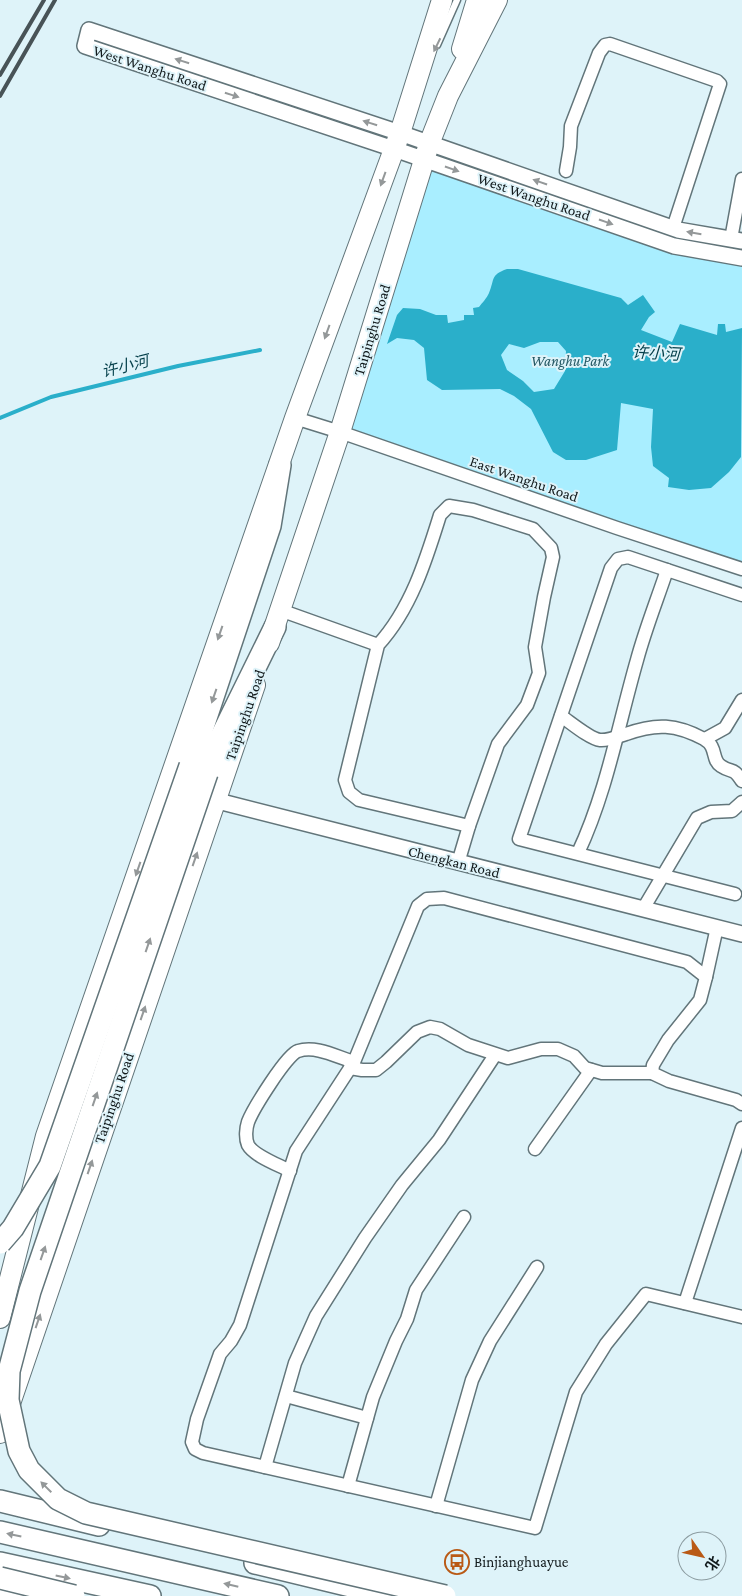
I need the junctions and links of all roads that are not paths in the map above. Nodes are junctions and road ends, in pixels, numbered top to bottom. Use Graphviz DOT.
graph roads {
  1 [pos="442,0"];
  2 [pos="457,0"];
  3 [pos="477,0"];
  4 [pos="497,0"];
  5 [pos="435,49"];
  6 [pos="431,58"];
  7 [pos="413,94"];
  8 [pos="448,96"];
  9 [pos="397,141"];
  10 [pos="427,152"];
  11 [pos="566,170"];
  12 [pos="742,179"];
  13 [pos="673,228"];
  14 [pos="736,240"];
  15 [pos="742,258"];
  16 [pos="295,418"];
  17 [pos="340,432"];
  18 [pos="280,465"];
  19 [pos="742,569"];
  20 [pos="667,570"];
  21 [pos="742,595"];
  22 [pos="278,619"];
  23 [pos="378,645"];
  24 [pos="742,700"];
  25 [pos="561,716"];
  26 [pos="616,738"];
  27 [pos="705,739"];
  28 [pos="198,769"];
  29 [pos="742,781"];
  30 [pos="167,785"];
  31 [pos="214,802"];
  32 [pos="742,802"];
  33 [pos="470,826"];
  34 [pos="578,853"];
  35 [pos="458,863"];
  36 [pos="663,874"];
  37 [pos="735,894"];
  38 [pos="642,909"];
  39 [pos="717,927"];
  40 [pos="742,934"];
  41 [pos="706,977"];
  42 [pos="495,1055"];
  43 [pos="352,1065"];
  44 [pos="591,1070"];
  45 [pos="652,1073"];
  46 [pos="742,1104"];
  47 [pos="742,1128"];
  48 [pos="535,1149"];
  49 [pos="290,1171"];
  50 [pos="464,1217"];
  51 [pos="0,1243"];
  52 [pos="537,1267"];
  53 [pos="685,1303"];
  54 [pos="742,1317"];
  55 [pos="0,1318"];
  56 [pos="286,1396"];
  57 [pos="367,1418"];
  58 [pos="0,1433"];
  59 [pos="265,1467"];
  60 [pos="348,1486"];
  61 [pos="0,1501"];
  62 [pos="436,1506"];
  63 [pos="0,1516"];
  64 [pos="107,1526"];
  65 [pos="0,1532"];
  66 [pos="0,1563"];
  67 [pos="0,1578"];
  68 [pos="0,1591"];
  69 [pos="22,1596"];
  70 [pos="61,1596"];
  71 [pos="74,1596"];
  72 [pos="150,1596"];
  73 [pos="278,1596"];
  74 [pos="392,1596"];
  75 [pos="445,1596"];
  1 -- 7 [label="main road"];
  2 -- 5 [label="lane, one-way"];
  3 -- 8 [label="main road"];
  4 -- 8 [label="main road, Taipinghu Road"];
  6 -- 7 [label="lane"];
  7 -- 9 [label="main road"];
  8 -- 10 [label="main road, Taipinghu Road"];
  9 -- 9 [label="street, West Wanghu Road, one-way"];
  9 -- 10 [label="street, West Wanghu Road"];
  9 -- 16 [label="main road, one-way"];
  13 -- 10 [label="street, West Wanghu Road, one-way"];
  10 -- 15 [label="street, West Wanghu Road, one-way"];
  10 -- 17 [label="main road, Taipinghu Road"];
  11 -- 13 [label="street"];
  12 -- 14 [label="street"];
  14 -- 13 [label="street, West Wanghu Road, one-way"];
  16 -- 17 [label="street, East Wanghu Road"];
  16 -- 18 [label="main road"];
  17 -- 19 [label="street, East Wanghu Road"];
  17 -- 22 [label="main road, Taipinghu Road"];
  18 -- 28 [label="highway, one-way"];
  18 -- 30 [label="main road, one-way"];
  20 -- 21 [label="street"];
  20 -- 25 [label="street"];
  20 -- 26 [label="street"];
  22 -- 23 [label="street"];
  22 -- 28 [label="highway"];
  22 -- 31 [label="main road, Taipinghu Road"];
  23 -- 33 [label="street"];
  23 -- 33 [label="street"];
  24 -- 27 [label="street"];
  25 -- 26 [label="street"];
  25 -- 34 [label="street"];
  26 -- 27 [label="street"];
  26 -- 34 [label="street"];
  27 -- 29 [label="street"];
  28 -- 51 [label="highway, bridge"];
  75 -- 28 [label="highway, one-way, bridge"];
  30 -- 31 [label="street, Chengkan Road"];
  30 -- 55 [label="main road, one-way"];
  31 -- 35 [label="street, Chengkan Road"];
  58 -- 31 [label="main road, Taipinghu Road, one-way"];
  32 -- 36 [label="street"];
  33 -- 35 [label="street"];
  34 -- 36 [label="street"];
  35 -- 38 [label="street, Chengkan Road"];
  36 -- 37 [label="street"];
  36 -- 38 [label="street"];
  38 -- 39 [label="street, Chengkan Road"];
  39 -- 40 [label="street, Chengkan Road"];
  39 -- 41 [label="street"];
  41 -- 43 [label="street"];
  41 -- 45 [label="street"];
  42 -- 43 [label="street"];
  42 -- 44 [label="street"];
  42 -- 56 [label="street"];
  43 -- 49 [label="street"];
  43 -- 49 [label="street"];
  44 -- 45 [label="street"];
  44 -- 48 [label="street"];
  45 -- 46 [label="street"];
  47 -- 53 [label="street"];
  49 -- 59 [label="street"];
  50 -- 57 [label="street"];
  52 -- 62 [label="street"];
  53 -- 54 [label="street"];
  53 -- 62 [label="street"];
  56 -- 57 [label="street"];
  56 -- 59 [label="street"];
  57 -- 60 [label="street"];
  59 -- 60 [label="street"];
  60 -- 62 [label="street"];
  61 -- 64 [label="highway"];
  63 -- 64 [label="highway"];
  64 -- 74 [label="highway"];
  73 -- 65 [label="highway, one-way"];
  66 -- 72 [label="highway, one-way"];
  67 -- 70 [label="highway"];
  67 -- 71 [label="highway, bridge"];
  68 -- 69 [label="highway"];
}
